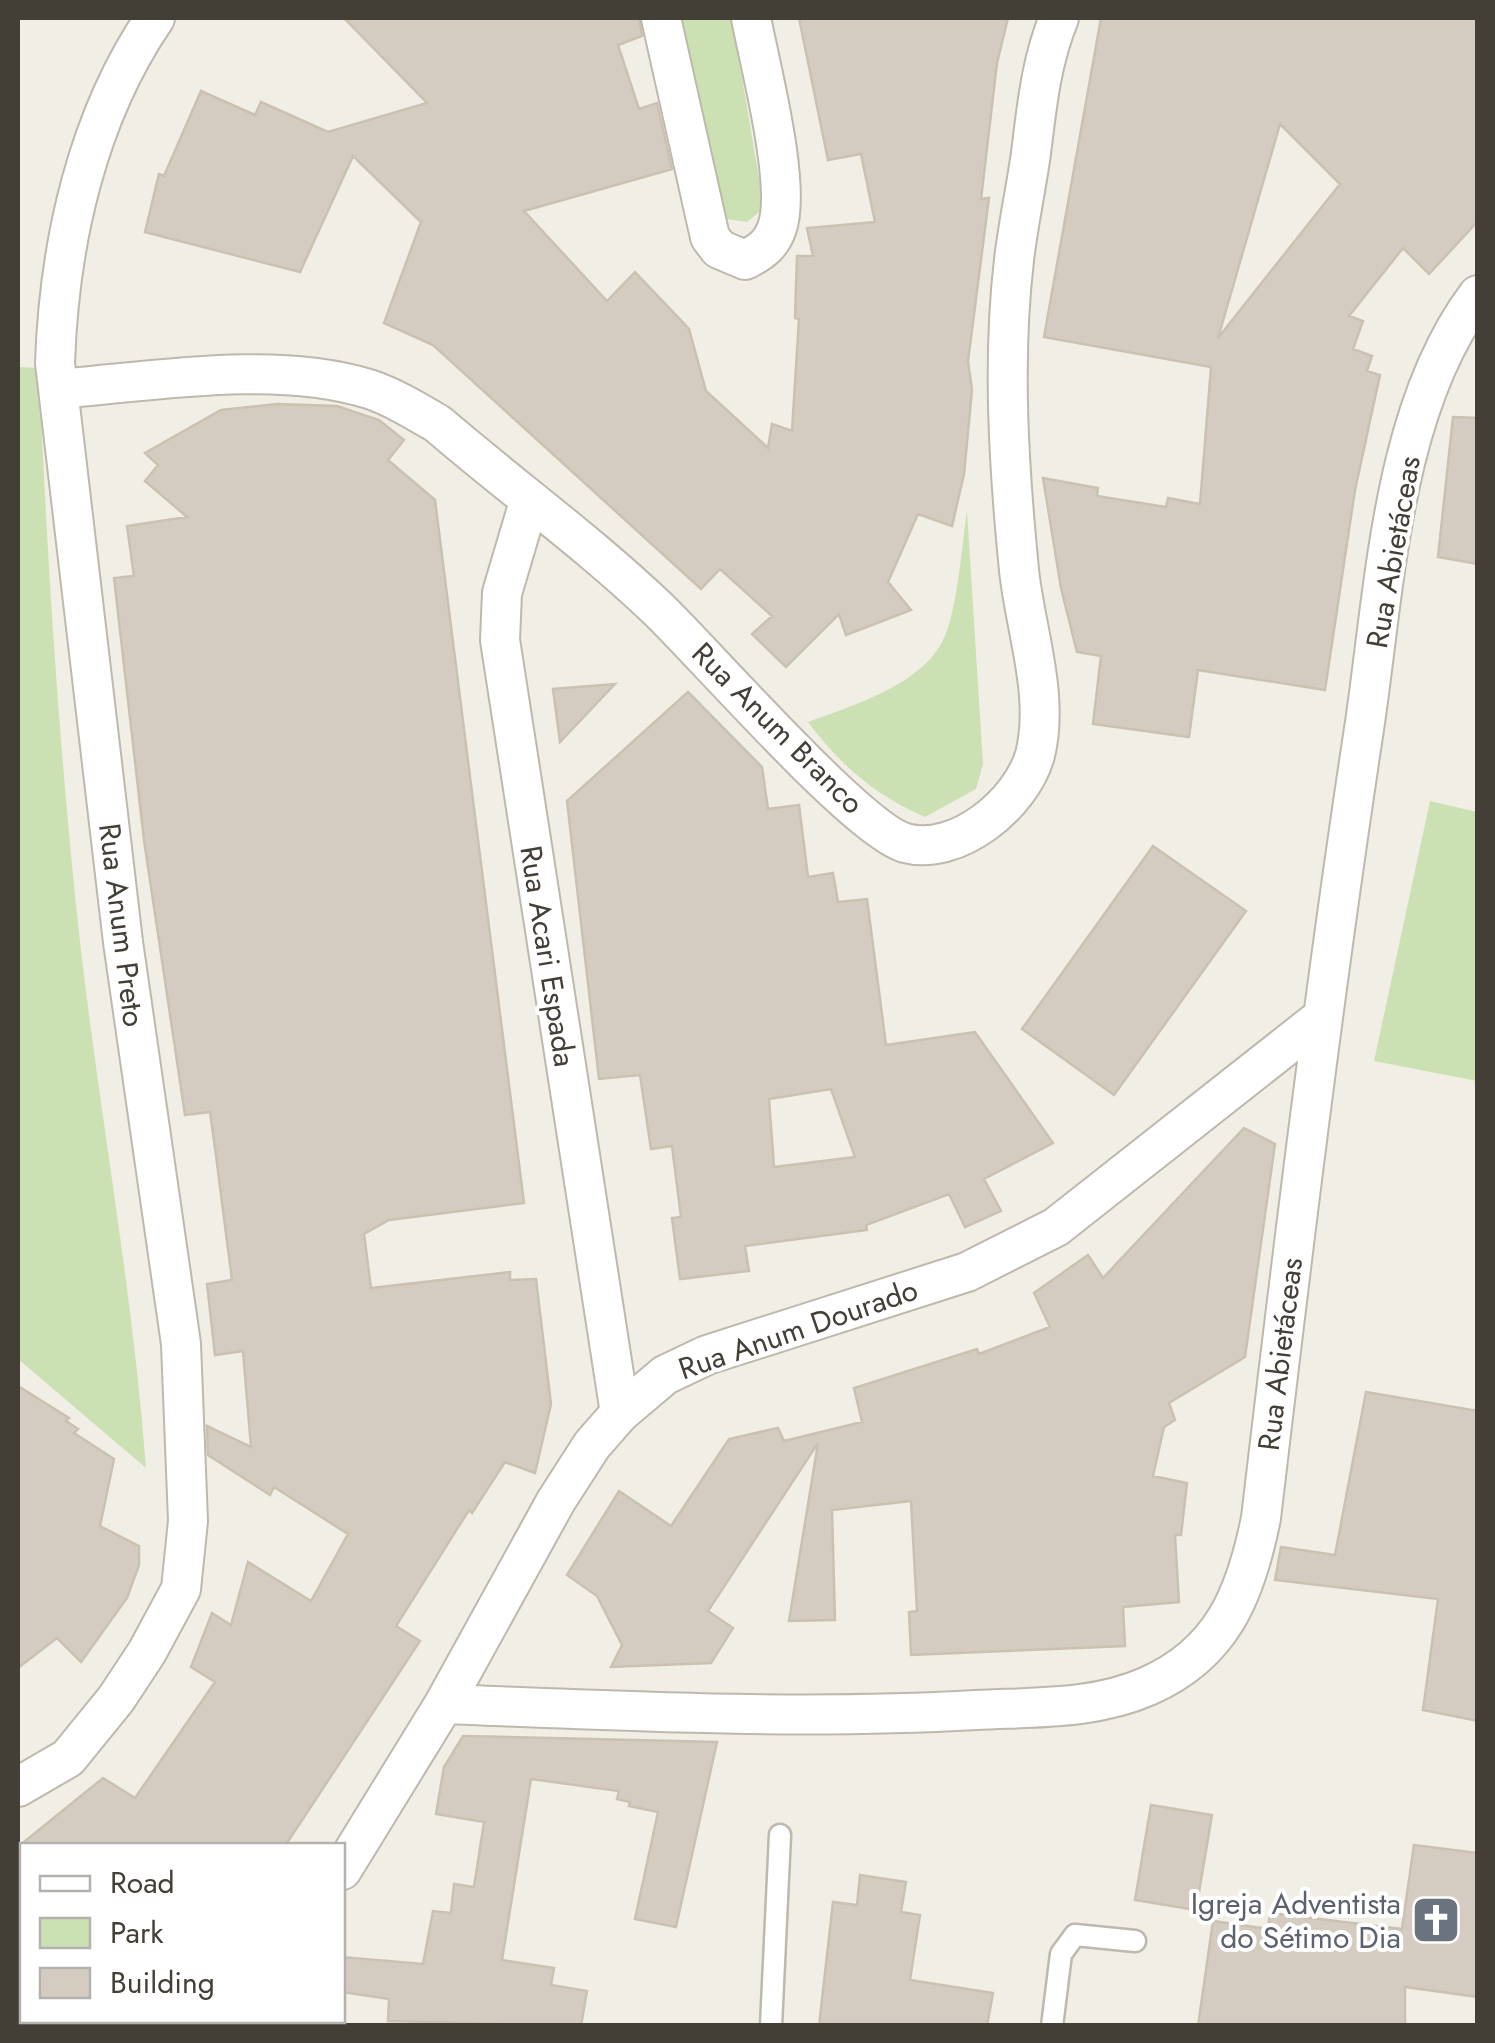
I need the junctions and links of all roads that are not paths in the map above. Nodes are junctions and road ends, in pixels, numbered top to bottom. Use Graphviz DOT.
graph roads {
  1 [pos="155,18"];
  2 [pos="661,18"];
  3 [pos="751,18"];
  4 [pos="1059,18"];
  5 [pos="1478,294"];
  6 [pos="58,389"];
  7 [pos="529,502"];
  8 [pos="1320,1019"];
  9 [pos="620,1413"];
  10 [pos="444,1704"];
  11 [pos="18,1787"];
  12 [pos="780,1836"];
  13 [pos="345,1865"];
  14 [pos="1135,1942"];
  15 [pos="771,2026"];
  16 [pos="1052,2026"];
  1 -- 6 [label="street, Rua Anum Preto"];
  2 -- 3 [label="street"];
  4 -- 7 [label="street, Rua Anum Branco"];
  5 -- 8 [label="street, Rua Abietáceas"];
  6 -- 7 [label="street, Rua Anum Branco"];
  6 -- 11 [label="street, Rua Anum Preto"];
  7 -- 9 [label="street, Rua Acari Espada"];
  8 -- 9 [label="street, Rua Anum Dourado"];
  8 -- 10 [label="street, Rua Abietáceas"];
  9 -- 10 [label="street, Rua Anum Dourado"];
  10 -- 13 [label="street, Rua Anum Dourado"];
  12 -- 15 [label="lane"];
  14 -- 16 [label="lane"];
}
